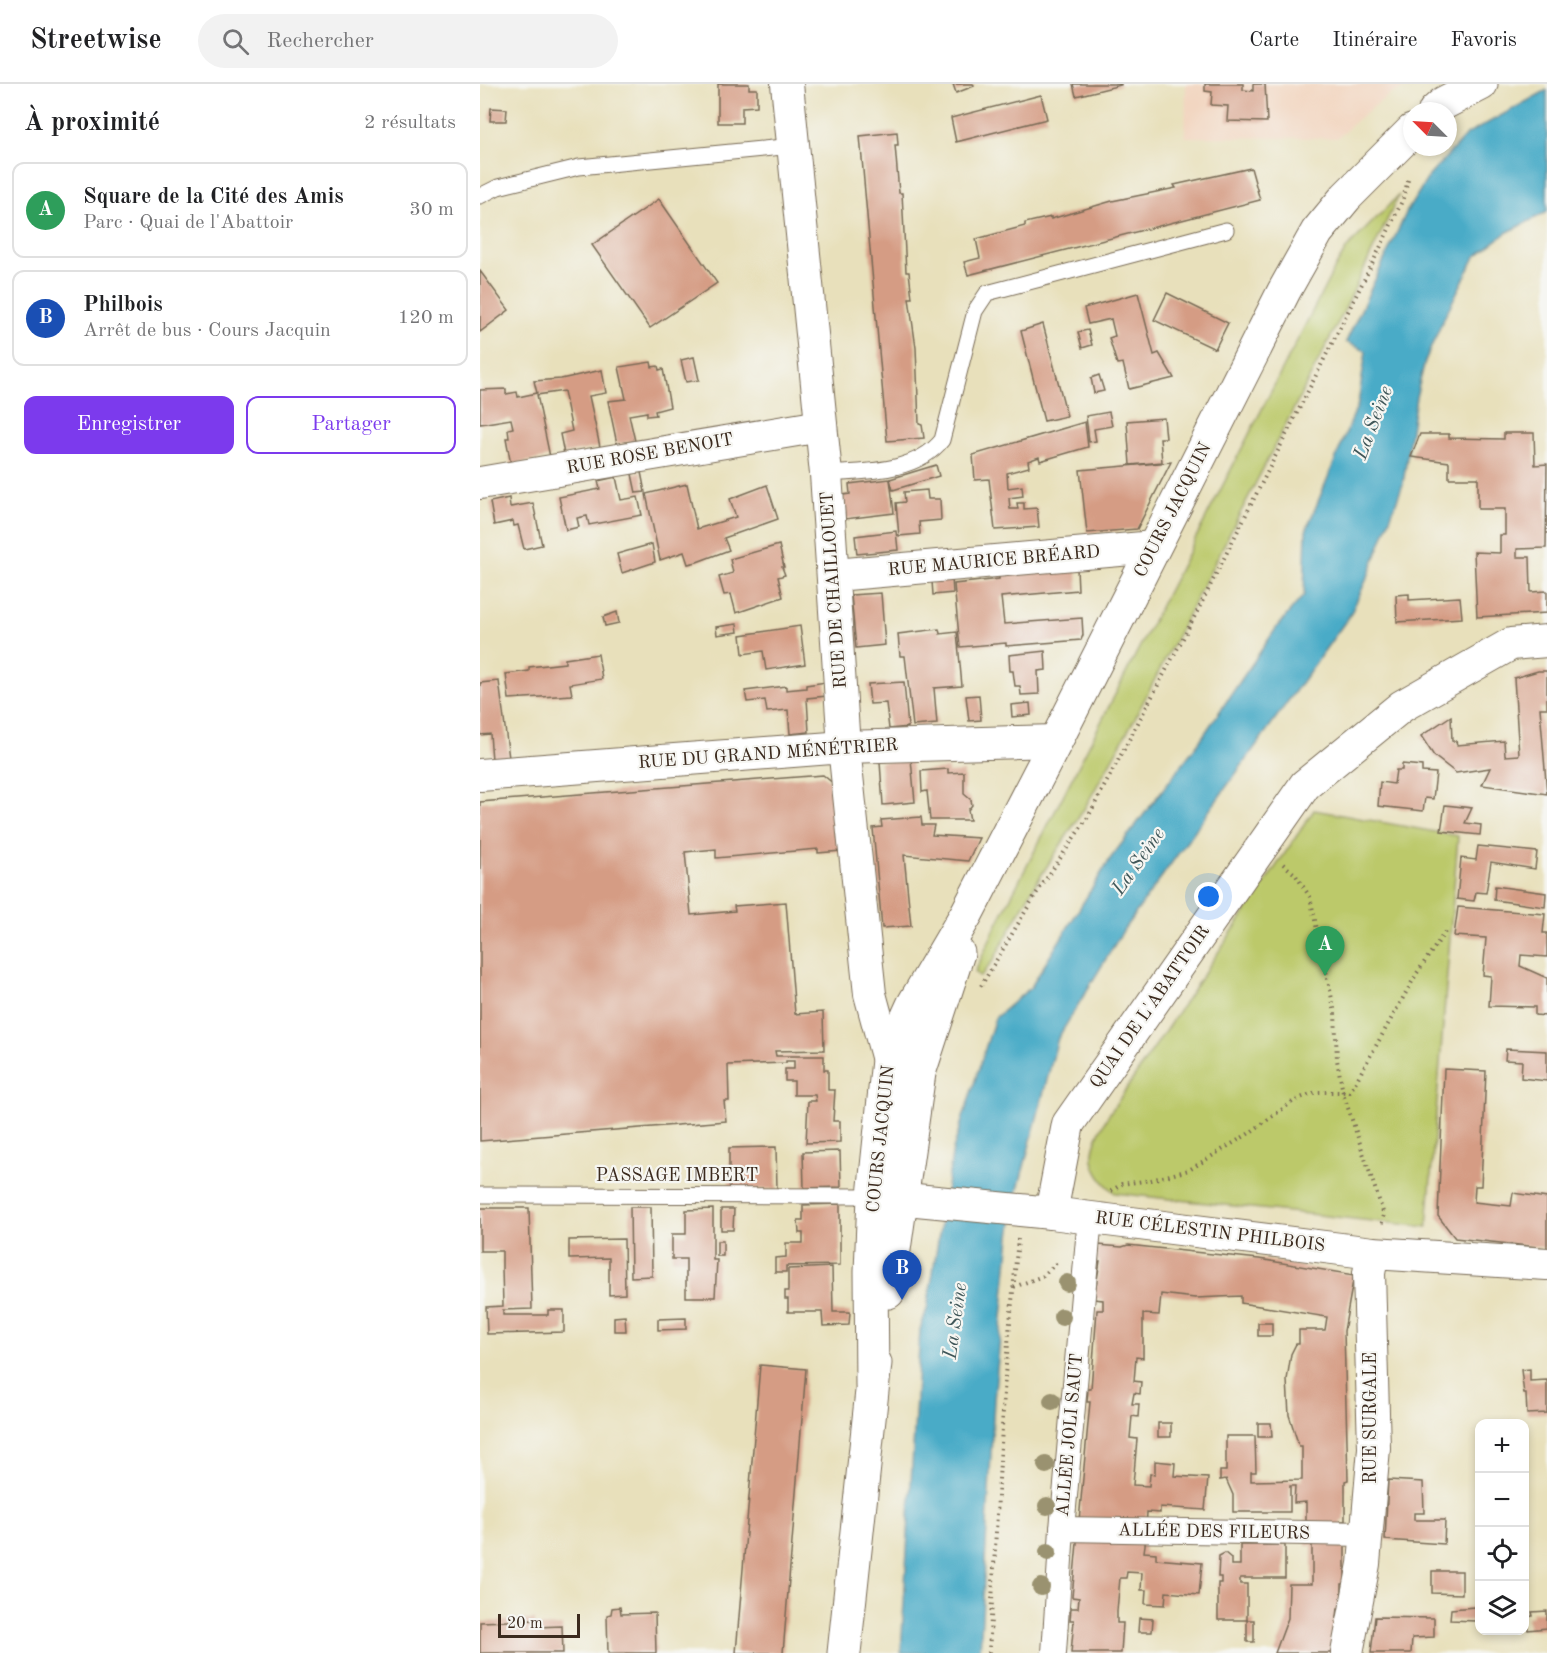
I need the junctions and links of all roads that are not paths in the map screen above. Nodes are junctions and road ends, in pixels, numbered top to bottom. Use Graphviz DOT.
graph roads {
  1 [pos="787,84"];
  2 [pos="1481,84"];
  3 [pos="1446,102"];
  4 [pos="1403,140"];
  5 [pos="793,147"];
  6 [pos="480,196"];
  7 [pos="1226,230"];
  8 [pos="820,426"];
  9 [pos="826,474"];
  10 [pos="480,483"];
  11 [pos="1154,547"];
  12 [pos="835,575"];
  13 [pos="1547,641"];
  14 [pos="1056,741"];
  15 [pos="844,747"];
  16 [pos="480,775"];
  17 [pos="967,913"];
  18 [pos="888,1060"];
  19 [pos="919,1073"];
  20 [pos="480,1195"];
  21 [pos="899,1198"];
  22 [pos="1043,1212"];
  23 [pos="1096,1218"];
  24 [pos="1373,1253"];
  25 [pos="1547,1264"];
  26 [pos="1062,1529"];
  27 [pos="1367,1534"];
  28 [pos="844,1653"];
  29 [pos="1054,1653"];
  30 [pos="1347,1653"];
  1 -- 5 [label="street, RUE DE CHAILLOUET"];
  2 -- 3 [label="main road"];
  4 -- 11 [label="main road, COURS JACQUIN"];
  5 -- 6 [label="lane"];
  5 -- 8 [label="street, RUE DE CHAILLOUET"];
  7 -- 9 [label="lane"];
  8 -- 9 [label="street, RUE DE CHAILLOUET"];
  8 -- 10 [label="street, RUE ROSE BENOIT"];
  9 -- 12 [label="street, RUE DE CHAILLOUET"];
  11 -- 12 [label="street, RUE MAURICE BRÉARD"];
  11 -- 14 [label="main road, COURS JACQUIN"];
  12 -- 15 [label="street, RUE DE CHAILLOUET"];
  13 -- 22 [label="street, QUAI DE L'ABATTOIR"];
  14 -- 15 [label="street, RUE DU GRAND MÉNÉTRIER"];
  14 -- 17 [label="main road, COURS JACQUIN"];
  15 -- 16 [label="street, RUE DU GRAND MÉNÉTRIER"];
  15 -- 18 [label="street, RUE DE CHAILLOUET"];
  17 -- 18 [label="main road, COURS JACQUIN"];
  17 -- 19 [label="main road, COURS JACQUIN"];
  18 -- 19 [label="street"];
  18 -- 21 [label="main road, COURS JACQUIN"];
  19 -- 21 [label="main road, COURS JACQUIN"];
  20 -- 21 [label="lane, PASSAGE IMBERT"];
  21 -- 22 [label="street, RUE CÉLESTIN PHILBOIS"];
  21 -- 28 [label="main road, COURS JACQUIN"];
  22 -- 23 [label="street, RUE CÉLESTIN PHILBOIS"];
  23 -- 24 [label="street, RUE CÉLESTIN PHILBOIS"];
  23 -- 26 [label="street, ALLÉE JOLI SAUT"];
  24 -- 25 [label="street, RUE CÉLESTIN PHILBOIS"];
  24 -- 27 [label="street, RUE SURGALE"];
  26 -- 27 [label="street, ALLÉE DES FILEURS"];
  26 -- 29 [label="street, ALLÉE JOLI SAUT"];
  27 -- 30 [label="street, RUE SURGALE"];
}
